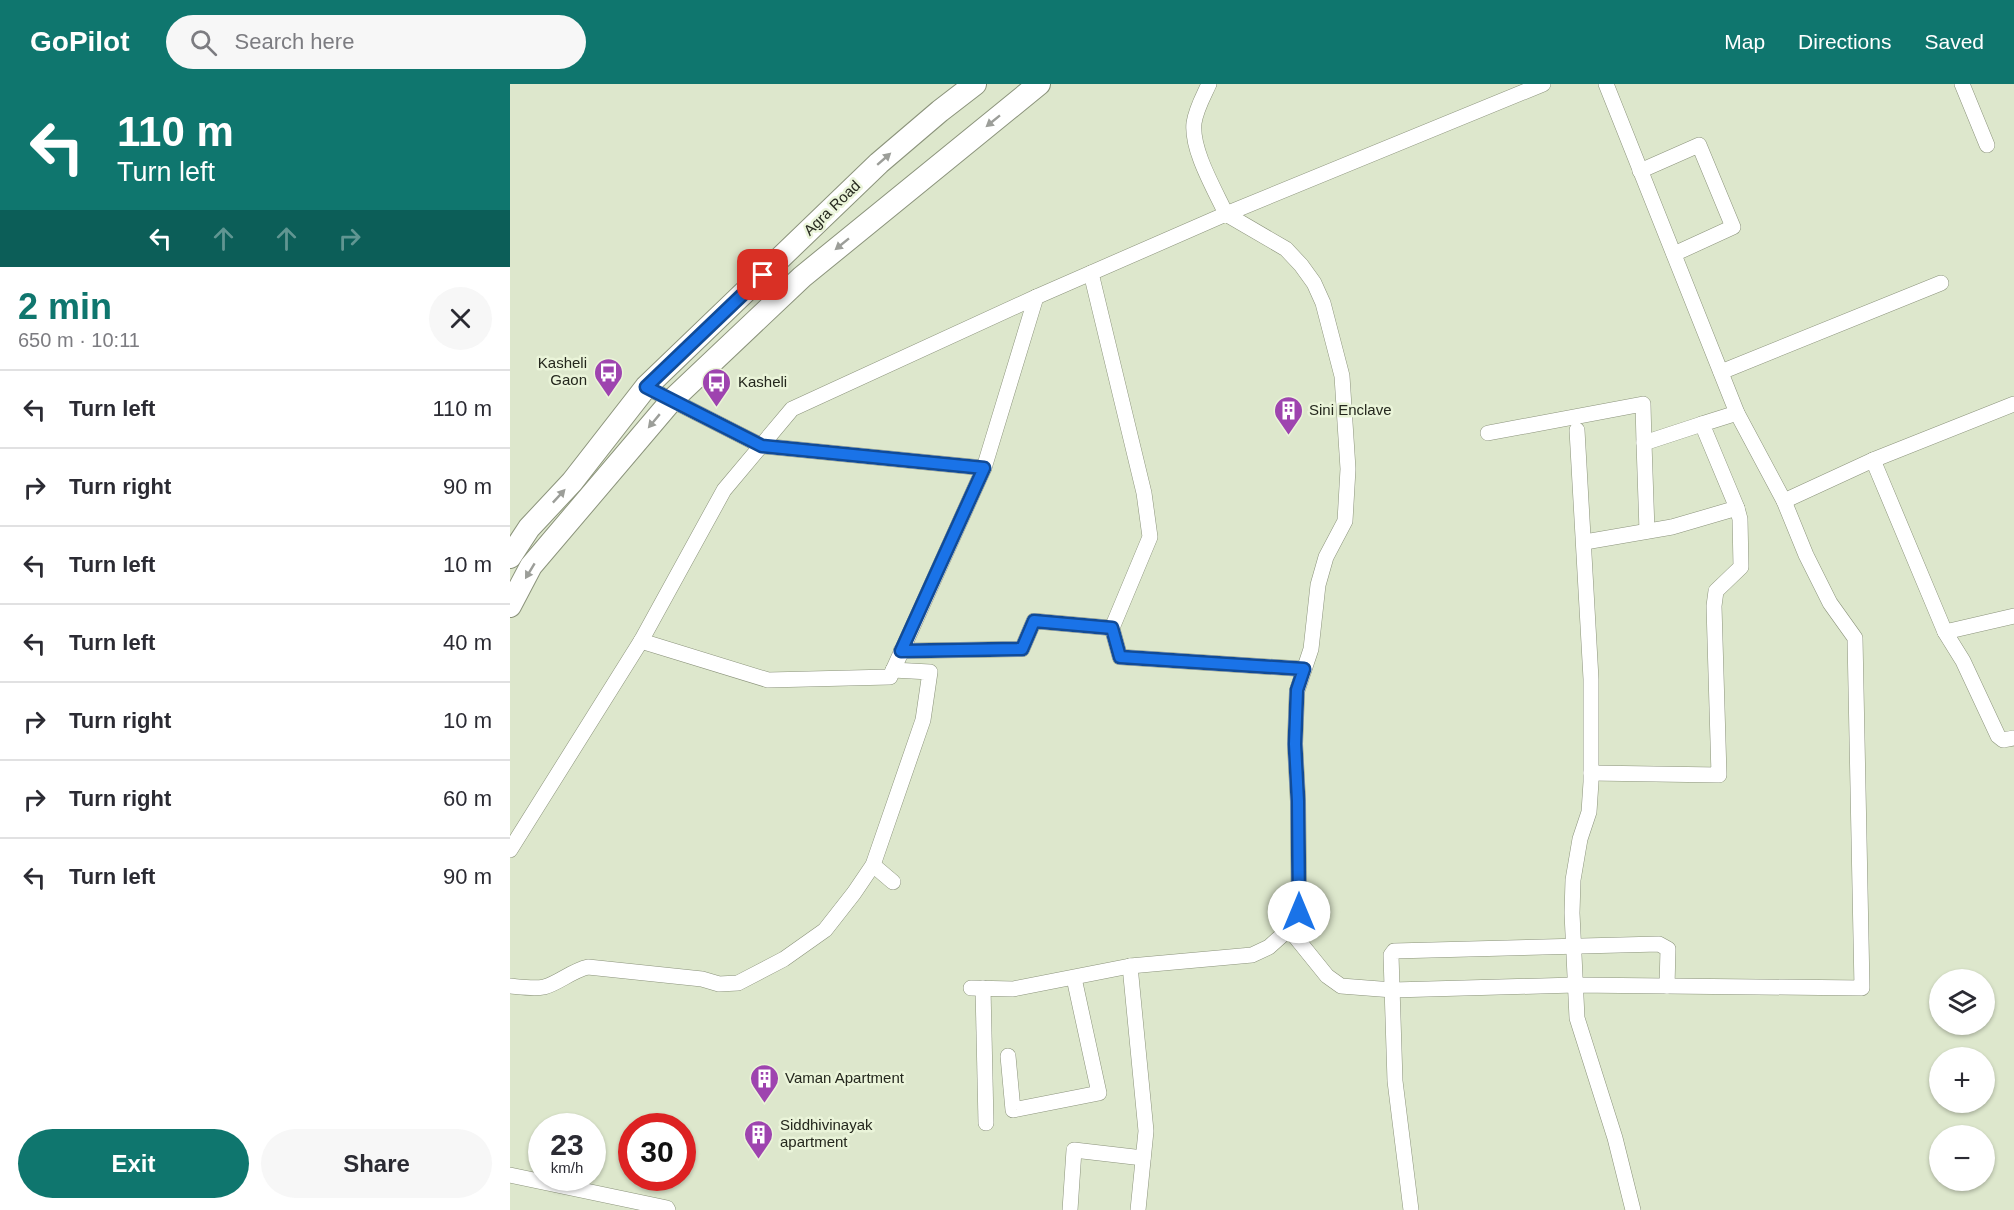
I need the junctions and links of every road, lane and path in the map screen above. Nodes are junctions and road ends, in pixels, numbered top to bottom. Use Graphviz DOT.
graph roads {
  1 [pos="975,84"];
  2 [pos="1039,84"];
  3 [pos="1209,84"];
  4 [pos="1543,84"];
  5 [pos="1606,84"];
  6 [pos="1962,84"];
  7 [pos="1987,146"];
  8 [pos="1640,171"];
  9 [pos="1226,214"];
  10 [pos="1674,254"];
  11 [pos="1091,273"];
  12 [pos="1941,283"];
  13 [pos="1036,297"];
  14 [pos="1721,372"];
  15 [pos="646,387"];
  16 [pos="672,400"];
  17 [pos="2014,404"];
  18 [pos="1737,413"];
  19 [pos="1702,424"];
  20 [pos="1577,430"];
  21 [pos="1488,433"];
  22 [pos="1644,443"];
  23 [pos="762,446"];
  24 [pos="1873,460"];
  25 [pos="984,468"];
  26 [pos="1784,501"];
  27 [pos="1737,508"];
  28 [pos="1647,531"];
  29 [pos="1585,542"];
  30 [pos="512,552"];
  31 [pos="510,606"];
  32 [pos="2014,616"];
  33 [pos="1112,628"];
  34 [pos="1945,632"];
  35 [pos="641,641"];
  36 [pos="901,651"];
  37 [pos="1304,669"];
  38 [pos="893,670"];
  39 [pos="2014,738"];
  40 [pos="1591,773"];
  41 [pos="510,850"];
  42 [pos="873,865"];
  43 [pos="892,882"];
  44 [pos="1289,929"];
  45 [pos="1574,947"];
  46 [pos="1130,966"];
  47 [pos="1074,978"];
  48 [pos="1575,985"];
  49 [pos="510,986"];
  50 [pos="1667,986"];
  51 [pos="1394,990"];
  52 [pos="1008,1056"];
  53 [pos="986,1123"];
  54 [pos="1143,1158"];
  55 [pos="510,1175"];
  56 [pos="668,1210"];
  57 [pos="1070,1210"];
  58 [pos="1138,1210"];
  59 [pos="1411,1210"];
  60 [pos="1633,1210"];
  15 -- 1 [label="highway, Agra Road, one-way"];
  2 -- 16 [label="highway, one-way"];
  3 -- 9 [label="street"];
  4 -- 9 [label="street"];
  5 -- 8 [label="street"];
  6 -- 7 [label="street"];
  8 -- 10 [label="street"];
  8 -- 10 [label="street"];
  9 -- 11 [label="street"];
  9 -- 37 [label="street"];
  10 -- 14 [label="street"];
  11 -- 13 [label="street"];
  11 -- 33 [label="street"];
  12 -- 14 [label="street"];
  13 -- 23 [label="street"];
  13 -- 25 [label="street"];
  14 -- 18 [label="street"];
  15 -- 16 [label="street"];
  30 -- 15 [label="highway, Agra Road, one-way"];
  16 -- 23 [label="street"];
  16 -- 31 [label="highway, one-way"];
  17 -- 24 [label="street"];
  18 -- 19 [label="street"];
  18 -- 26 [label="street"];
  19 -- 22 [label="street"];
  19 -- 27 [label="street"];
  20 -- 29 [label="street"];
  21 -- 22 [label="street"];
  22 -- 28 [label="street"];
  23 -- 25 [label="street"];
  23 -- 35 [label="street"];
  24 -- 26 [label="street"];
  24 -- 34 [label="street"];
  25 -- 36 [label="street"];
  26 -- 50 [label="street"];
  27 -- 28 [label="street"];
  27 -- 40 [label="street"];
  28 -- 29 [label="street"];
  29 -- 40 [label="street"];
  32 -- 34 [label="street"];
  33 -- 36 [label="street"];
  33 -- 37 [label="street"];
  34 -- 39 [label="street"];
  35 -- 38 [label="street"];
  35 -- 41 [label="street"];
  36 -- 38 [label="street"];
  37 -- 44 [label="street"];
  38 -- 42 [label="street"];
  40 -- 45 [label="street"];
  42 -- 43 [label="street"];
  42 -- 49 [label="street"];
  44 -- 46 [label="street"];
  44 -- 51 [label="street"];
  45 -- 48 [label="street"];
  45 -- 50 [label="street"];
  45 -- 51 [label="street"];
  46 -- 47 [label="street"];
  46 -- 54 [label="street"];
  47 -- 52 [label="street"];
  47 -- 53 [label="street"];
  48 -- 50 [label="street"];
  48 -- 51 [label="street"];
  48 -- 60 [label="street"];
  51 -- 59 [label="street"];
  54 -- 57 [label="street"];
  54 -- 58 [label="street"];
  55 -- 56 [label="street"];
}
